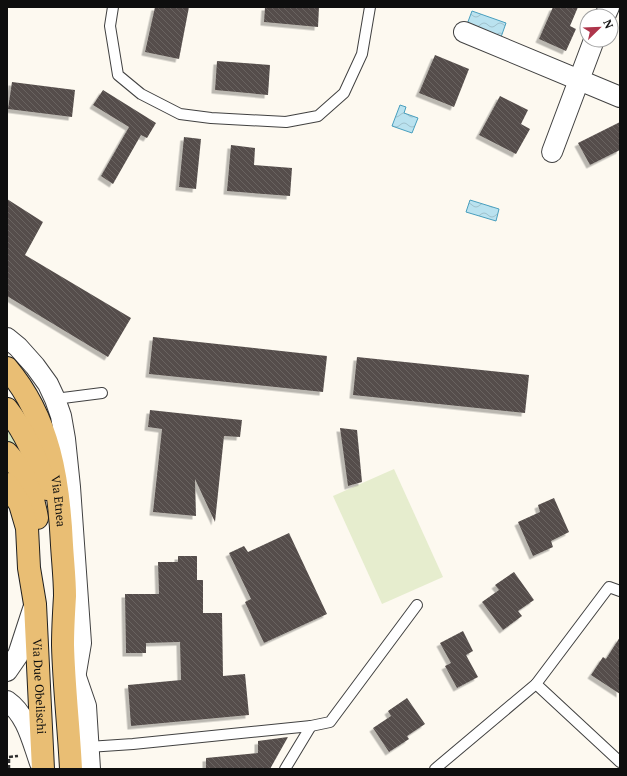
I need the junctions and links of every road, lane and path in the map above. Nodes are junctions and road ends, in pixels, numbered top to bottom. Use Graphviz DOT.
graph roads {
  1 [pos="113,7"];
  2 [pos="370,7"];
  3 [pos="464,32"];
  4 [pos="591,48"];
  5 [pos="579,80"];
  6 [pos="620,97"];
  7 [pos="552,152"];
  8 [pos="7,338"];
  9 [pos="7,368"];
  10 [pos="102,393"];
  11 [pos="55,399"];
  12 [pos="7,409"];
  13 [pos="7,453"];
  14 [pos="7,484"];
  15 [pos="620,591"];
  16 [pos="35,604"];
  17 [pos="417,605"];
  18 [pos="63,645"];
  19 [pos="7,671"];
  20 [pos="75,676"];
  21 [pos="536,684"];
  22 [pos="7,701"];
  23 [pos="67,721"];
  24 [pos="311,726"];
  25 [pos="88,747"];
  26 [pos="20,756"];
  27 [pos="620,762"];
  28 [pos="9,769"];
  29 [pos="43,769"];
  30 [pos="71,769"];
  31 [pos="90,769"];
  32 [pos="285,769"];
  33 [pos="435,769"];
  1 -- 2 [label="lane"];
  3 -- 5 [label="street"];
  4 -- 5 [label="street"];
  5 -- 6 [label="street"];
  5 -- 7 [label="street"];
  8 -- 11 [label="street"];
  9 -- 18 [label="main road, Via Etnea"];
  10 -- 11 [label="lane"];
  11 -- 20 [label="street"];
  12 -- 18 [label="main road, Via Etnea"];
  13 -- 16 [label="main road, Via Due Obelischi"];
  14 -- 16 [label="main road, Via Due Obelischi"];
  15 -- 21 [label="lane"];
  16 -- 19 [label="street"];
  16 -- 29 [label="main road, Via Due Obelischi"];
  17 -- 24 [label="lane"];
  18 -- 20 [label="street"];
  18 -- 23 [label="main road, Via Etnea"];
  20 -- 23 [label="street"];
  20 -- 25 [label="street"];
  21 -- 27 [label="lane"];
  21 -- 33 [label="lane"];
  22 -- 29 [label="street"];
  23 -- 30 [label="main road, Via Etnea"];
  24 -- 25 [label="lane"];
  24 -- 32 [label="lane"];
  25 -- 31 [label="street"];
  26 -- 28 [label="path"];
}
